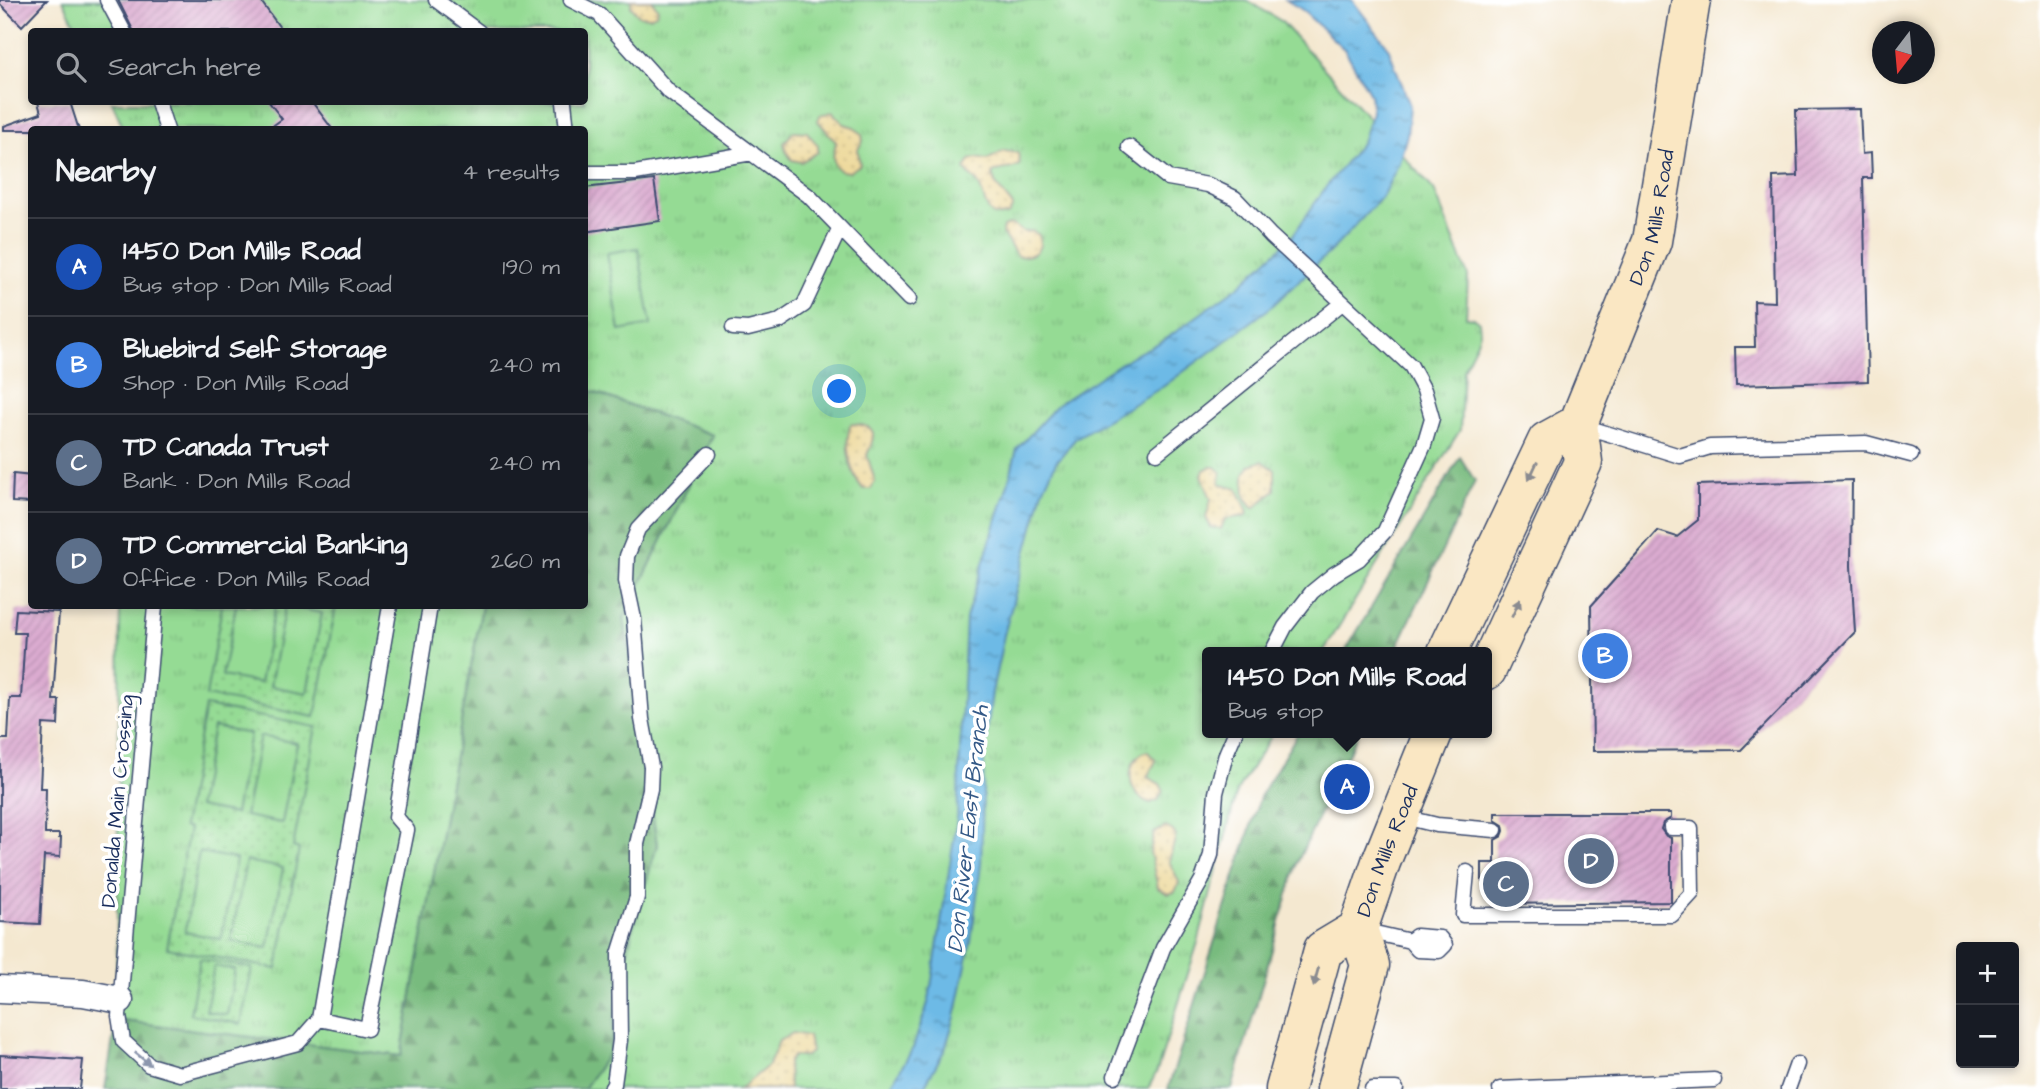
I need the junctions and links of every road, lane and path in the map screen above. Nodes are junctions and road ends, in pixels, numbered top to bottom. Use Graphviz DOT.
graph roads {
  1 [pos="107,0"];
  2 [pos="436,0"];
  3 [pos="571,0"];
  4 [pos="1690,0"];
  5 [pos="122,28"];
  6 [pos="474,28"];
  7 [pos="159,105"];
  8 [pos="564,105"];
  9 [pos="166,126"];
  10 [pos="567,126"];
  11 [pos="1129,147"];
  12 [pos="752,153"];
  13 [pos="588,173"];
  14 [pos="840,228"];
  15 [pos="909,299"];
  16 [pos="1342,303"];
  17 [pos="733,328"];
  18 [pos="1578,424"];
  19 [pos="1157,453"];
  20 [pos="709,454"];
  21 [pos="1910,456"];
  22 [pos="155,609"];
  23 [pos="389,609"];
  24 [pos="430,609"];
  25 [pos="1275,647"];
  26 [pos="1449,647"];
  27 [pos="1492,659"];
  28 [pos="1234,738"];
  29 [pos="1431,738"];
  30 [pos="1399,816"];
  31 [pos="1671,828"];
  32 [pos="1495,830"];
  33 [pos="1466,872"];
  34 [pos="1358,929"];
  35 [pos="1410,941"];
  36 [pos="0,989"];
  37 [pos="120,1000"];
  38 [pos="319,1019"];
  39 [pos="1797,1064"];
  40 [pos="1115,1076"];
  41 [pos="1714,1080"];
  42 [pos="1286,1084"];
  43 [pos="611,1089"];
  44 [pos="1326,1089"];
  45 [pos="1336,1089"];
  46 [pos="1372,1089"];
  47 [pos="1396,1089"];
  48 [pos="1500,1089"];
  49 [pos="1788,1089"];
  1 -- 5 [label="lane"];
  2 -- 6 [label="lane"];
  3 -- 12 [label="lane"];
  4 -- 18 [label="main road, Don Mills Road"];
  7 -- 9 [label="lane"];
  8 -- 10 [label="lane"];
  11 -- 16 [label="lane"];
  12 -- 13 [label="lane"];
  12 -- 14 [label="lane"];
  14 -- 15 [label="lane"];
  14 -- 17 [label="lane"];
  16 -- 19 [label="lane"];
  16 -- 25 [label="lane"];
  18 -- 21 [label="lane"];
  18 -- 26 [label="main road, one-way"];
  27 -- 18 [label="main road, Don Mills Road, one-way"];
  20 -- 43 [label="lane"];
  22 -- 37 [label="lane, Donalda Main Crossing"];
  23 -- 38 [label="lane"];
  24 -- 38 [label="lane"];
  28 -- 40 [label="lane"];
  29 -- 30 [label="main road, Don Mills Road"];
  30 -- 32 [label="lane"];
  30 -- 34 [label="main road, Don Mills Road"];
  31 -- 33 [label="lane"];
  34 -- 35 [label="lane"];
  34 -- 42 [label="main road, Don Mills Road, one-way"];
  34 -- 45 [label="main road, Don Mills Road"];
  36 -- 37 [label="street"];
  37 -- 38 [label="lane, Donalda Main Crossing, one-way"];
  39 -- 49 [label="lane"];
  41 -- 48 [label="lane"];
  42 -- 44 [label="main road"];
  46 -- 47 [label="lane"];
}
